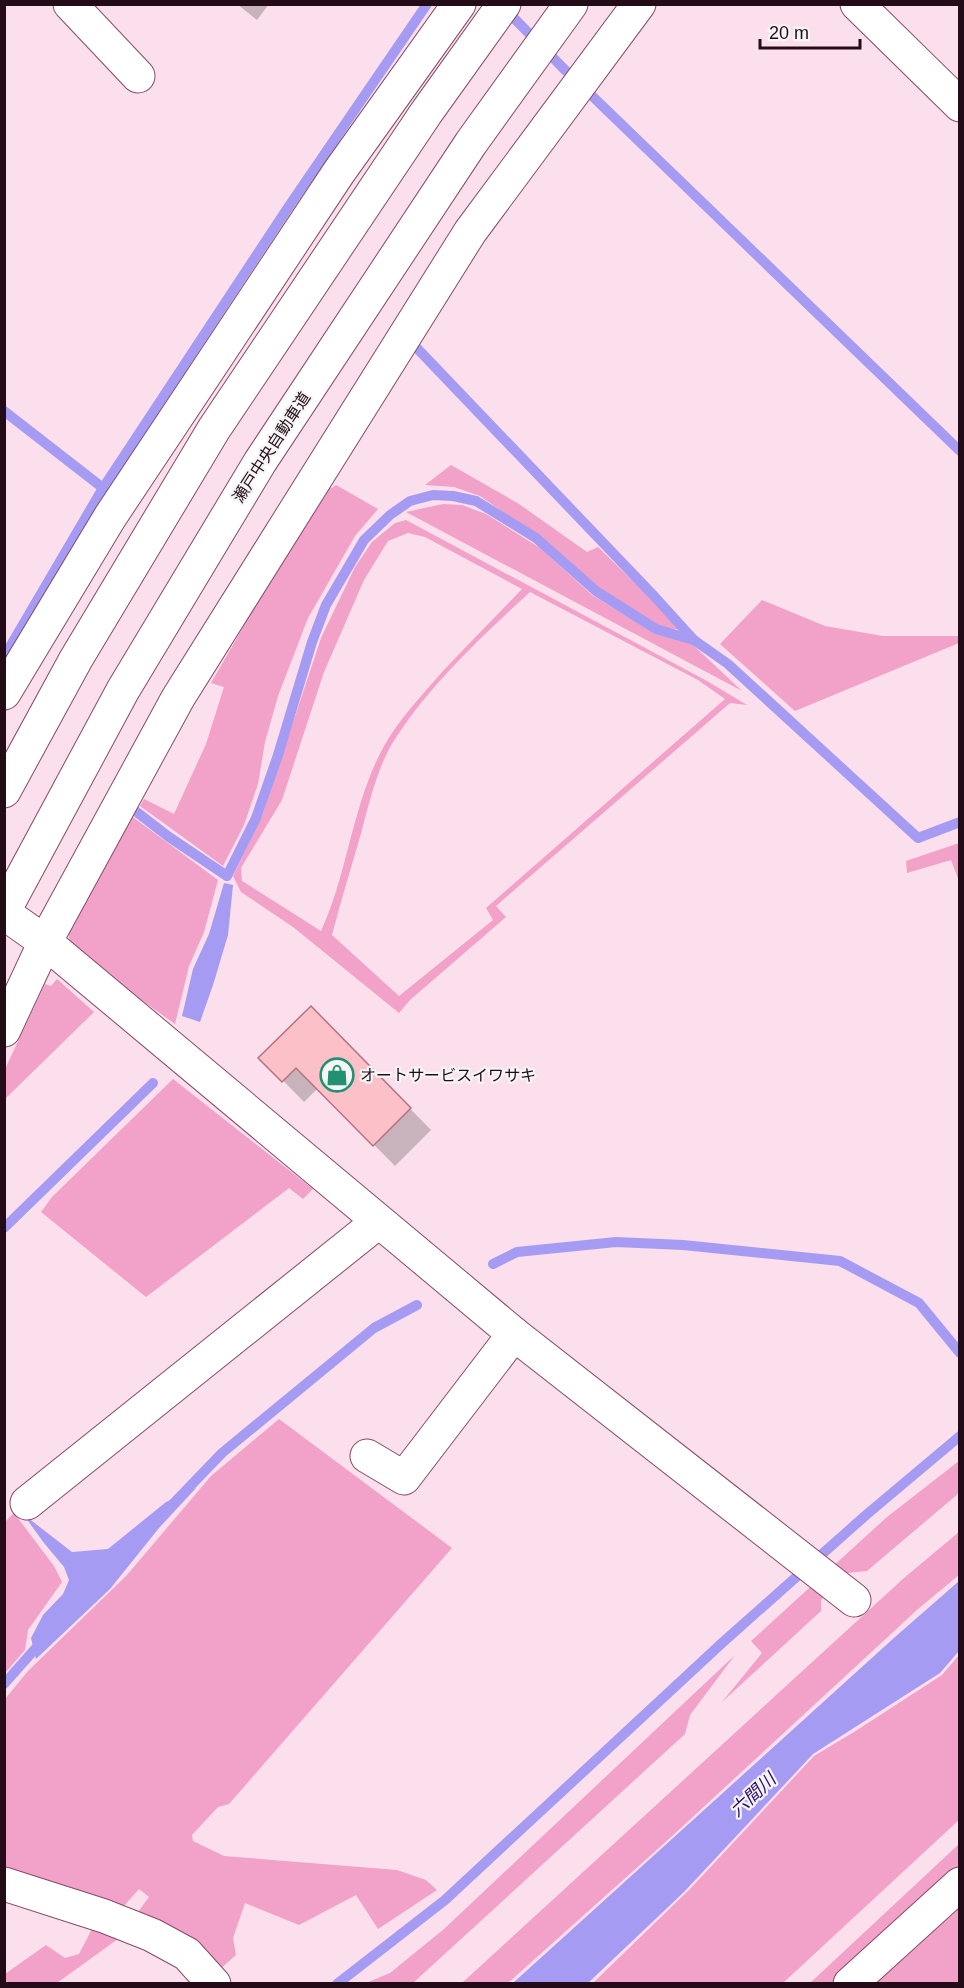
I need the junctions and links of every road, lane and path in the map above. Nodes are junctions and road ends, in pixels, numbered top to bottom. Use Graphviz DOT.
graph roads {
  1 [pos="70,4"];
  2 [pos="459,4"];
  3 [pos="504,4"];
  4 [pos="571,4"];
  5 [pos="639,4"];
  6 [pos="856,4"];
  7 [pos="138,76"];
  8 [pos="960,105"];
  9 [pos="4,693"];
  10 [pos="4,790"];
  11 [pos="4,912"];
  12 [pos="45,942"];
  13 [pos="4,1029"];
  14 [pos="378,1222"];
  15 [pos="514,1334"];
  16 [pos="367,1456"];
  17 [pos="27,1503"];
  18 [pos="854,1600"];
  19 [pos="4,1884"];
  20 [pos="960,1884"];
  21 [pos="214,1983"];
  22 [pos="850,1983"];
  1 -- 7 [label="main road"];
  2 -- 9 [label="main road"];
  3 -- 10 [label="main road"];
  4 -- 11 [label="main road, 瀬戸中央自動車道"];
  5 -- 12 [label="main road"];
  6 -- 8 [label="main road"];
  11 -- 12 [label="main road"];
  12 -- 13 [label="main road"];
  12 -- 14 [label="main road"];
  14 -- 15 [label="main road"];
  14 -- 17 [label="main road"];
  15 -- 16 [label="main road"];
  15 -- 18 [label="main road"];
  19 -- 21 [label="main road"];
  20 -- 22 [label="main road"];
}
